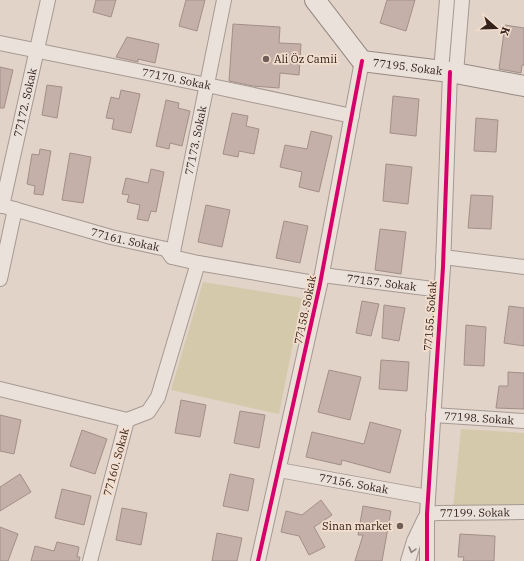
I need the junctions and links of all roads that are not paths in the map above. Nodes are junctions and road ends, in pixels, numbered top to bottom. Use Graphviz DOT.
graph roads {
  1 [pos="48,0"];
  2 [pos="224,0"];
  3 [pos="315,0"];
  4 [pos="447,0"];
  5 [pos="462,0"];
  6 [pos="0,43"];
  7 [pos="37,50"];
  8 [pos="362,61"];
  9 [pos="449,72"];
  10 [pos="207,85"];
  11 [pos="524,86"];
  12 [pos="352,116"];
  13 [pos="6,207"];
  14 [pos="172,257"];
  15 [pos="443,257"];
  16 [pos="198,264"];
  17 [pos="524,267"];
  18 [pos="0,279"];
  19 [pos="321,279"];
  20 [pos="441,290"];
  21 [pos="0,389"];
  22 [pos="433,415"];
  23 [pos="127,420"];
  24 [pos="524,421"];
  25 [pos="279,470"];
  26 [pos="428,497"];
  27 [pos="524,512"];
  28 [pos="427,514"];
  29 [pos="90,561"];
  30 [pos="258,561"];
  31 [pos="408,561"];
  32 [pos="427,561"];
  1 -- 7 [label="street, 77172. Sokak"];
  2 -- 10 [label="street, 77173. Sokak"];
  3 -- 8 [label="main road"];
  4 -- 9 [label="street"];
  5 -- 9 [label="street"];
  6 -- 7 [label="street, 77170. Sokak"];
  7 -- 10 [label="street, 77170. Sokak"];
  7 -- 13 [label="street, 77172. Sokak"];
  8 -- 9 [label="main road, 77195. Sokak"];
  8 -- 12 [label="street, 77158. Sokak"];
  9 -- 11 [label="main road, 77195. Sokak"];
  9 -- 15 [label="street, 77155. Sokak"];
  10 -- 12 [label="street, 77170. Sokak"];
  10 -- 14 [label="street, 77173. Sokak"];
  12 -- 19 [label="street, 77158. Sokak"];
  13 -- 14 [label="street, 77161. Sokak"];
  13 -- 18 [label="street, 77172. Sokak"];
  14 -- 16 [label="street, 77161. Sokak"];
  15 -- 17 [label="street"];
  15 -- 20 [label="street, 77155. Sokak"];
  16 -- 19 [label="street, 77161. Sokak"];
  16 -- 23 [label="street"];
  19 -- 20 [label="street, 77157. Sokak"];
  19 -- 25 [label="street, 77158. Sokak"];
  20 -- 22 [label="street, 77155. Sokak"];
  21 -- 23 [label="street, 77160. Sokak"];
  22 -- 24 [label="street, 77198. Sokak"];
  22 -- 26 [label="street, 77155. Sokak"];
  23 -- 29 [label="street, 77160. Sokak"];
  25 -- 26 [label="street, 77156. Sokak"];
  25 -- 30 [label="street, 77158. Sokak"];
  26 -- 28 [label="street, 77155. Sokak"];
  27 -- 28 [label="street, 77199. Sokak"];
  28 -- 31 [label="street, 77155. Sokak, one-way"];
  28 -- 32 [label="street, 77155. Sokak"];
}
